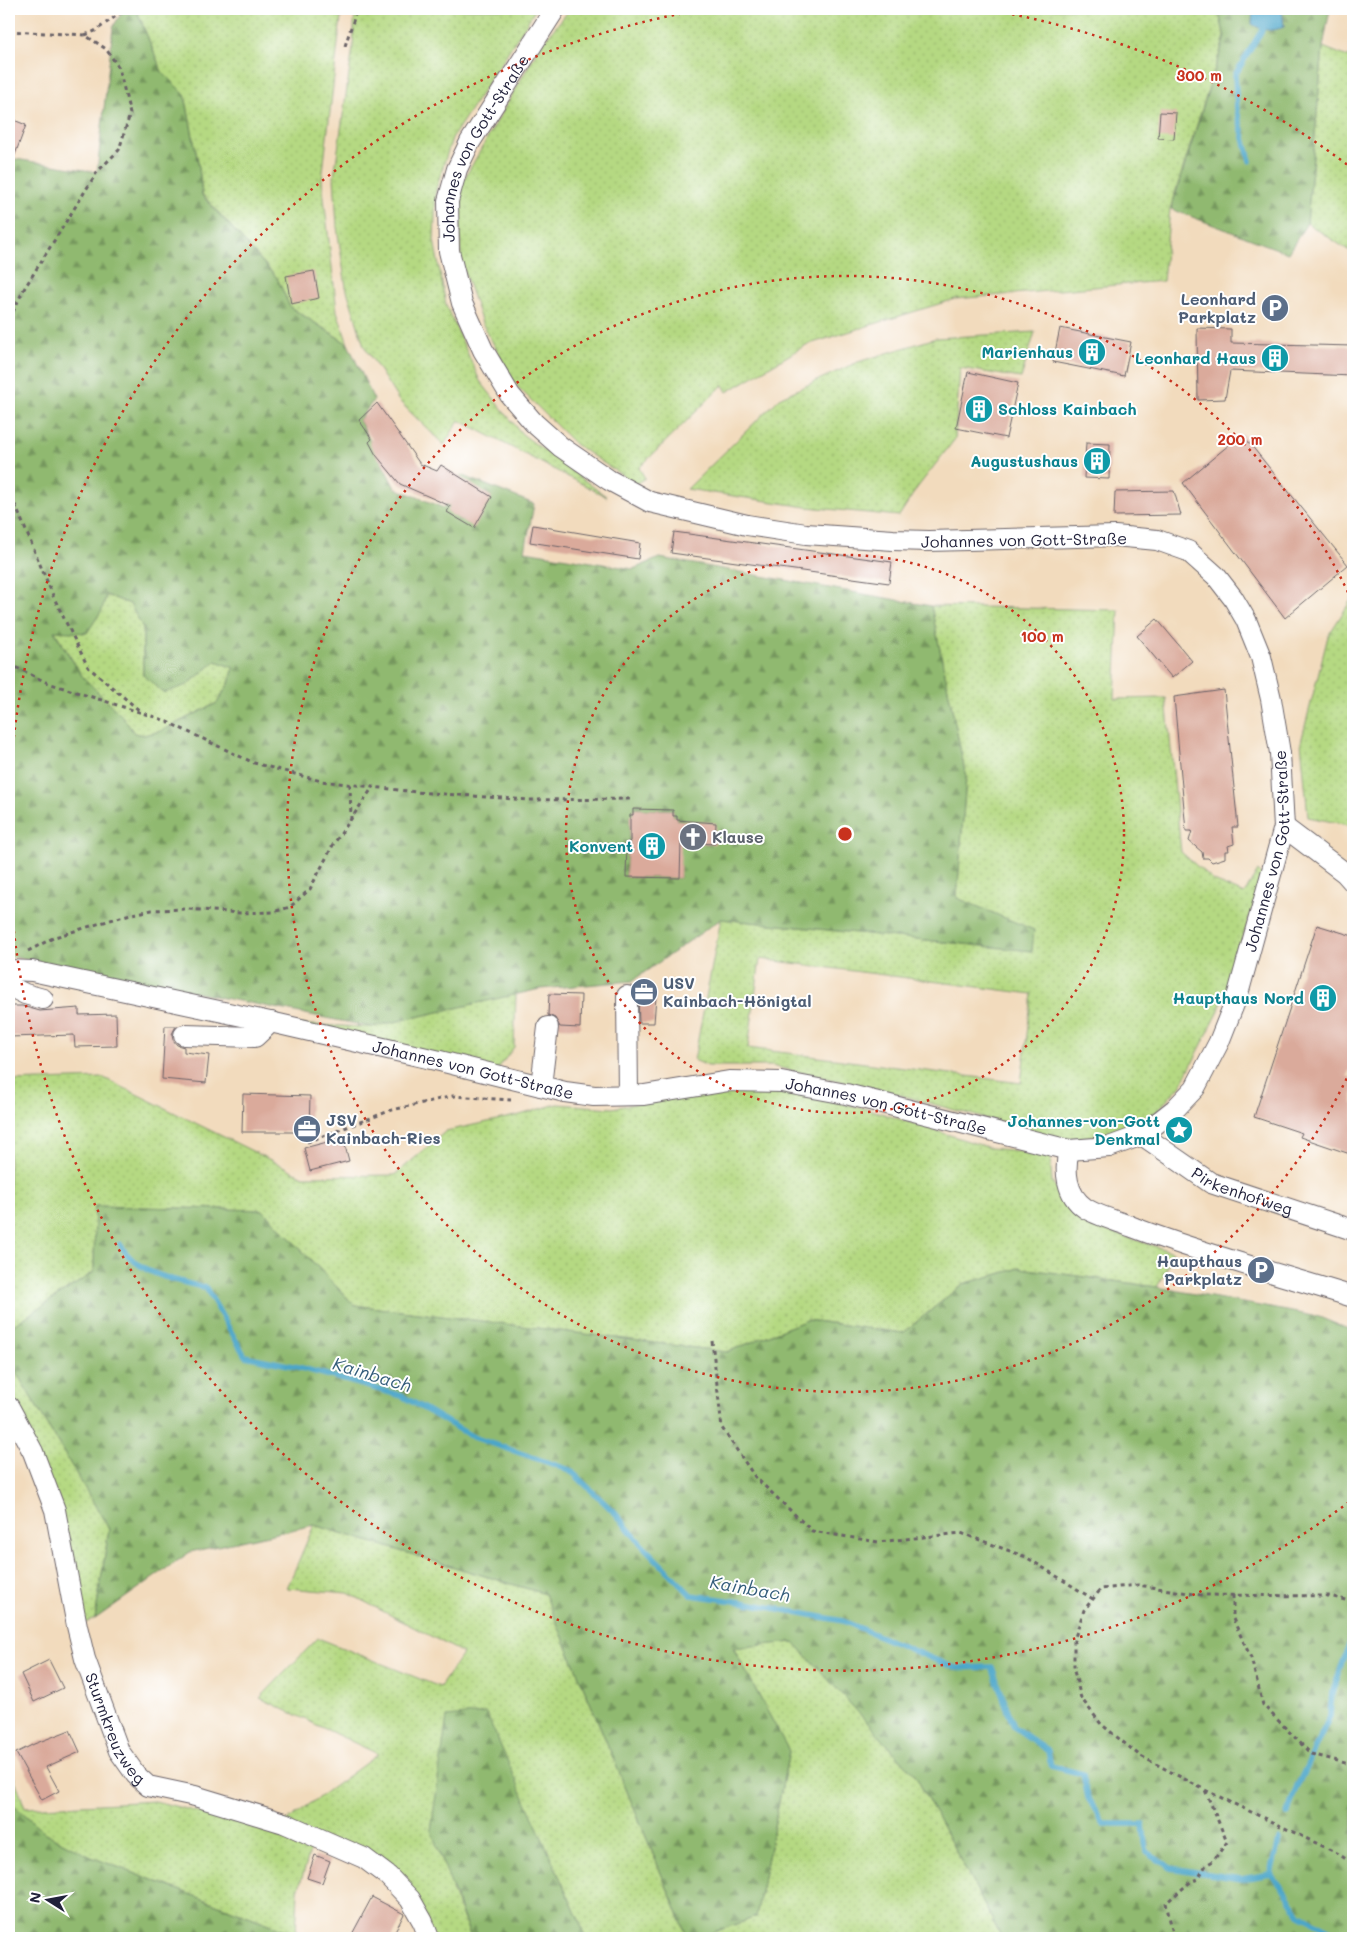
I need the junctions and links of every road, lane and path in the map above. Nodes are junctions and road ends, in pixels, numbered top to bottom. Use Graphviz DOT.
graph roads {
  1 [pos="126,9"];
  2 [pos="357,9"];
  3 [pos="555,9"];
  4 [pos="9,31"];
  5 [pos="85,35"];
  6 [pos="345,46"];
  7 [pos="9,54"];
  8 [pos="13,57"];
  9 [pos="9,320"];
  10 [pos="9,490"];
  11 [pos="9,664"];
  12 [pos="142,713"];
  13 [pos="350,784"];
  14 [pos="373,787"];
  15 [pos="631,799"];
  16 [pos="351,819"];
  17 [pos="1284,827"];
  18 [pos="1353,882"];
  19 [pos="55,937"];
  20 [pos="9,970"];
  21 [pos="9,986"];
  22 [pos="627,996"];
  23 [pos="43,999"];
  24 [pos="271,1022"];
  25 [pos="548,1027"];
  26 [pos="184,1035"];
  27 [pos="541,1086"];
  28 [pos="628,1095"];
  29 [pos="515,1100"];
  30 [pos="1142,1135"];
  31 [pos="307,1142"];
  32 [pos="1069,1150"];
  33 [pos="1353,1230"];
  34 [pos="1353,1297"];
  35 [pos="712,1340"];
  36 [pos="9,1406"];
  37 [pos="1233,1596"];
  38 [pos="1093,1599"];
  39 [pos="1353,1602"];
  40 [pos="1353,1765"];
  41 [pos="1204,1790"];
  42 [pos="1353,1864"];
  43 [pos="429,1938"];
  44 [pos="1174,1938"];
  1 -- 5 [label="path"];
  2 -- 6 [label="path"];
  3 -- 17 [label="street, Johannes von Gott-Straße"];
  4 -- 5 [label="path"];
  5 -- 9 [label="path"];
  7 -- 8 [label="path"];
  10 -- 12 [label="path"];
  11 -- 12 [label="path"];
  12 -- 13 [label="path"];
  13 -- 14 [label="path"];
  13 -- 16 [label="path"];
  14 -- 15 [label="path"];
  14 -- 16 [label="path"];
  16 -- 19 [label="path"];
  17 -- 18 [label="street"];
  17 -- 30 [label="street, Johannes von Gott-Straße"];
  20 -- 24 [label="street, Johannes von Gott-Straße"];
  21 -- 23 [label="street"];
  22 -- 28 [label="street"];
  24 -- 26 [label="street"];
  24 -- 27 [label="street, Johannes von Gott-Straße"];
  25 -- 27 [label="street"];
  27 -- 28 [label="street, Johannes von Gott-Straße"];
  28 -- 32 [label="street, Johannes von Gott-Straße"];
  29 -- 31 [label="path"];
  30 -- 32 [label="street, Johannes von Gott-Straße"];
  30 -- 33 [label="street, Pirkenhofweg"];
  32 -- 34 [label="street"];
  35 -- 38 [label="path"];
  36 -- 43 [label="street, Sturmkreuzweg"];
  37 -- 38 [label="path"];
  37 -- 39 [label="path"];
  37 -- 40 [label="path"];
  38 -- 41 [label="path"];
  41 -- 42 [label="path"];
  41 -- 44 [label="path"];
}
